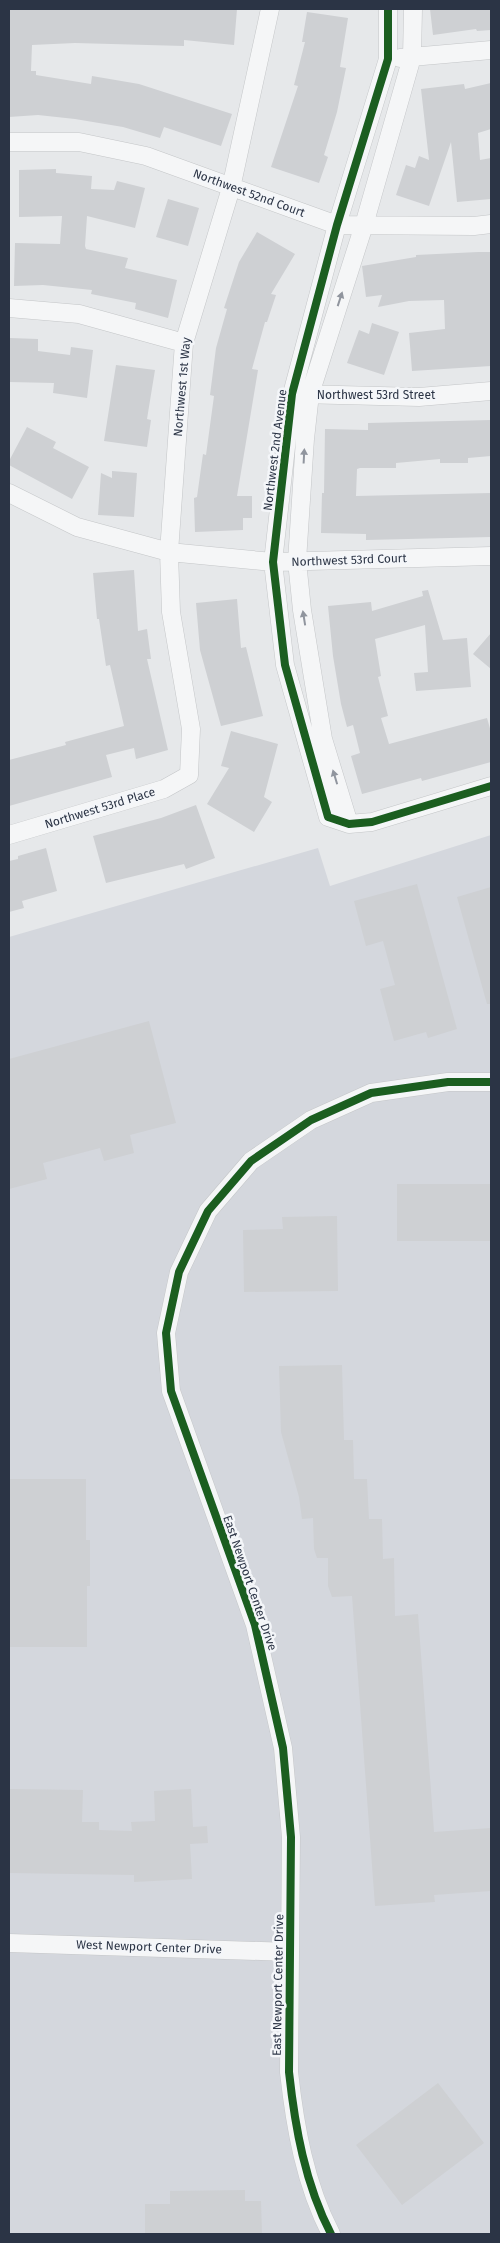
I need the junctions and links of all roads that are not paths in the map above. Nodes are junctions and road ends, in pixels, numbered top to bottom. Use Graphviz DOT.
graph roads {
  1 [pos="270,9"];
  2 [pos="388,9"];
  3 [pos="412,9"];
  4 [pos="491,50"];
  5 [pos="412,57"];
  6 [pos="388,59"];
  7 [pos="9,142"];
  8 [pos="231,188"];
  9 [pos="491,224"];
  10 [pos="337,225"];
  11 [pos="364,225"];
  12 [pos="9,308"];
  13 [pos="184,343"];
  14 [pos="491,391"];
  15 [pos="292,394"];
  16 [pos="310,394"];
  17 [pos="9,493"];
  18 [pos="169,552"];
  19 [pos="491,556"];
  20 [pos="297,561"];
  21 [pos="272,562"];
  22 [pos="189,775"];
  23 [pos="491,786"];
  24 [pos="349,824"];
  25 [pos="9,835"];
  26 [pos="491,1082"];
  27 [pos="9,1943"];
  28 [pos="290,1952"];
  29 [pos="331,2234"];
  1 -- 8 [label="street, Northwest 1st Way"];
  2 -- 6 [label="street, Northwest 2nd Avenue"];
  3 -- 5 [label="street"];
  4 -- 5 [label="street"];
  5 -- 6 [label="street"];
  5 -- 11 [label="street"];
  6 -- 10 [label="street, Northwest 2nd Avenue"];
  7 -- 8 [label="street, Northwest 52nd Court"];
  8 -- 10 [label="street, Northwest 52nd Court"];
  8 -- 13 [label="street, Northwest 1st Way"];
  9 -- 11 [label="street, Northwest 52nd Court"];
  10 -- 11 [label="street, Northwest 52nd Court"];
  10 -- 15 [label="street, Northwest 2nd Avenue"];
  16 -- 11 [label="street, one-way"];
  12 -- 13 [label="street"];
  13 -- 18 [label="street, Northwest 1st Way"];
  14 -- 16 [label="street, Northwest 53rd Street"];
  15 -- 16 [label="street, Northwest 53rd Street"];
  15 -- 21 [label="street, Northwest 2nd Avenue"];
  20 -- 16 [label="street, one-way"];
  17 -- 18 [label="street, Northwest 53rd Court"];
  18 -- 21 [label="street, Northwest 53rd Court"];
  18 -- 22 [label="street, Northwest 1st Way"];
  19 -- 20 [label="street, Northwest 53rd Court"];
  20 -- 21 [label="street, Northwest 53rd Court"];
  24 -- 20 [label="street, one-way"];
  21 -- 24 [label="street, Northwest 2nd Avenue"];
  22 -- 25 [label="street, Northwest 53rd Place"];
  23 -- 24 [label="street"];
  26 -- 28 [label="street, East Newport Center Drive"];
  27 -- 28 [label="street, West Newport Center Drive"];
  28 -- 29 [label="street, East Newport Center Drive"];
}
